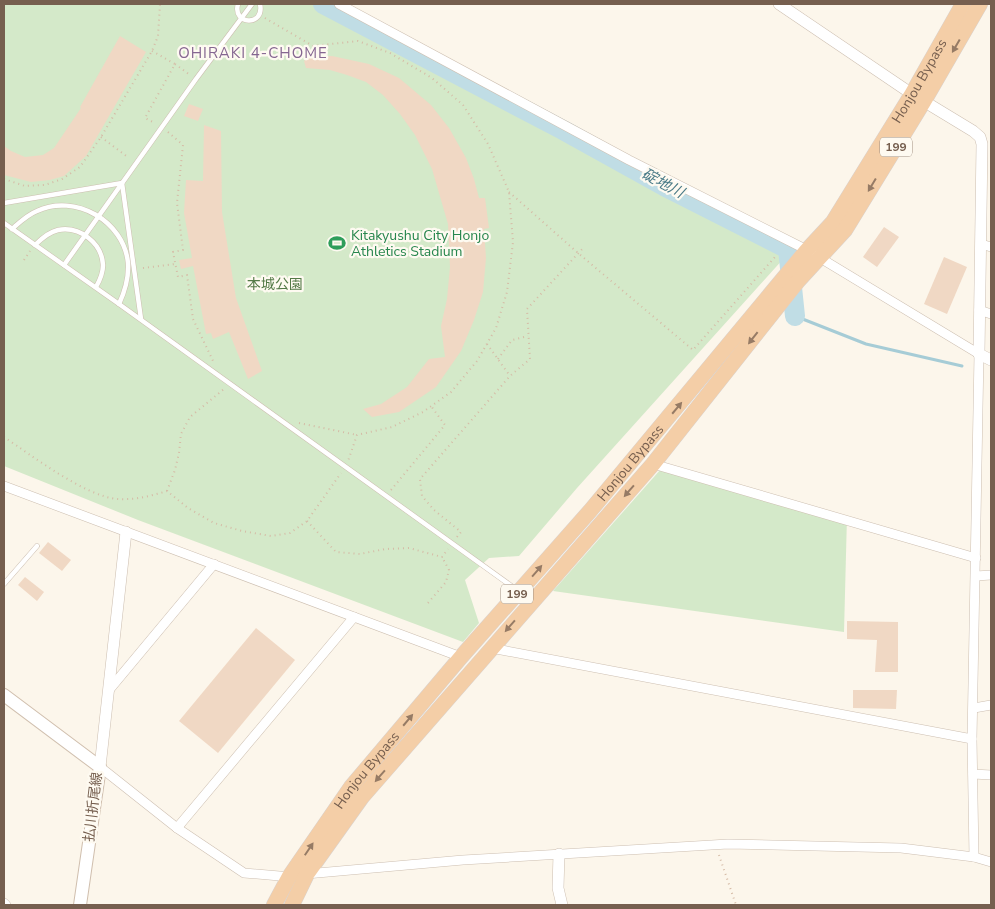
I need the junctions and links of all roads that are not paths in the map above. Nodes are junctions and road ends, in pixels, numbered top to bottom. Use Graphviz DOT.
graph roads {
  1 [pos="238,4"];
  2 [pos="252,4"];
  3 [pos="260,4"];
  4 [pos="339,4"];
  5 [pos="779,4"];
  6 [pos="963,4"];
  7 [pos="980,4"];
  8 [pos="242,18"];
  9 [pos="918,98"];
  10 [pos="122,183"];
  11 [pos="4,203"];
  12 [pos="99,216"];
  13 [pos="4,223"];
  14 [pos="12,229"];
  15 [pos="85,235"];
  16 [pos="35,244"];
  17 [pos="986,246"];
  18 [pos="813,254"];
  19 [pos="64,265"];
  20 [pos="96,287"];
  21 [pos="778,296"];
  22 [pos="119,304"];
  23 [pos="979,310"];
  24 [pos="991,314"];
  25 [pos="141,319"];
  26 [pos="980,354"];
  27 [pos="991,360"];
  28 [pos="653,464"];
  29 [pos="4,486"];
  30 [pos="126,532"];
  31 [pos="37,546"];
  32 [pos="976,558"];
  33 [pos="214,564"];
  34 [pos="991,575"];
  35 [pos="976,576"];
  36 [pos="4,584"];
  37 [pos="520,591"];
  38 [pos="354,617"];
  39 [pos="490,648"];
  40 [pos="461,657"];
  41 [pos="109,690"];
  42 [pos="4,695"];
  43 [pos="991,705"];
  44 [pos="974,708"];
  45 [pos="972,739"];
  46 [pos="100,767"];
  47 [pos="973,774"];
  48 [pos="991,775"];
  49 [pos="177,828"];
  50 [pos="559,854"];
  51 [pos="974,857"];
  52 [pos="991,862"];
  53 [pos="307,874"];
  54 [pos="290,877"];
  55 [pos="80,905"];
  56 [pos="274,905"];
  57 [pos="292,905"];
  58 [pos="562,905"];
  1 -- 8 [label="lane"];
  2 -- 8 [label="lane"];
  3 -- 8 [label="lane"];
  4 -- 18 [label="street"];
  5 -- 9 [label="street"];
  6 -- 9 [label="highway, Honjou Bypass / 199"];
  7 -- 9 [label="highway, Honjou Bypass / 199, one-way"];
  8 -- 10 [label="lane"];
  9 -- 17 [label="street"];
  9 -- 18 [label="highway, Honjou Bypass / 199"];
  10 -- 11 [label="lane"];
  10 -- 12 [label="lane"];
  10 -- 25 [label="lane"];
  12 -- 14 [label="lane"];
  12 -- 15 [label="lane"];
  12 -- 22 [label="lane"];
  13 -- 14 [label="lane"];
  14 -- 16 [label="lane"];
  15 -- 16 [label="lane"];
  15 -- 19 [label="lane"];
  15 -- 20 [label="lane"];
  16 -- 19 [label="lane"];
  17 -- 23 [label="street"];
  18 -- 21 [label="highway, Honjou Bypass / 199"];
  18 -- 21 [label="highway, Honjou Bypass / 199"];
  18 -- 26 [label="street"];
  19 -- 20 [label="lane"];
  20 -- 22 [label="lane"];
  21 -- 28 [label="highway, Honjou Bypass / 199, one-way"];
  37 -- 21 [label="highway, Honjou Bypass / 199, one-way"];
  22 -- 25 [label="lane"];
  23 -- 24 [label="street"];
  23 -- 26 [label="street"];
  25 -- 37 [label="lane"];
  26 -- 27 [label="street"];
  26 -- 32 [label="street"];
  28 -- 32 [label="street"];
  28 -- 39 [label="highway, Honjou Bypass / 199, one-way"];
  29 -- 30 [label="street"];
  30 -- 33 [label="street"];
  30 -- 41 [label="street"];
  31 -- 36 [label="lane"];
  32 -- 35 [label="street"];
  33 -- 38 [label="street"];
  33 -- 41 [label="street"];
  34 -- 35 [label="street"];
  35 -- 44 [label="street"];
  37 -- 40 [label="highway, Honjou Bypass / 199"];
  38 -- 40 [label="street"];
  38 -- 49 [label="street"];
  39 -- 45 [label="street"];
  39 -- 53 [label="highway, Honjou Bypass / 199, one-way"];
  54 -- 40 [label="highway, Honjou Bypass / 199, one-way"];
  41 -- 46 [label="street"];
  42 -- 46 [label="main road, 払川折尾線"];
  43 -- 44 [label="street"];
  44 -- 45 [label="street"];
  45 -- 47 [label="street"];
  46 -- 49 [label="street"];
  46 -- 55 [label="main road, 払川折尾線"];
  47 -- 48 [label="street"];
  47 -- 51 [label="street"];
  49 -- 54 [label="street"];
  50 -- 51 [label="street"];
  50 -- 53 [label="street"];
  50 -- 58 [label="street"];
  51 -- 52 [label="street"];
  53 -- 54 [label="street"];
  53 -- 57 [label="highway, Honjou Bypass / 199"];
  54 -- 56 [label="highway, Honjou Bypass / 199"];
}
